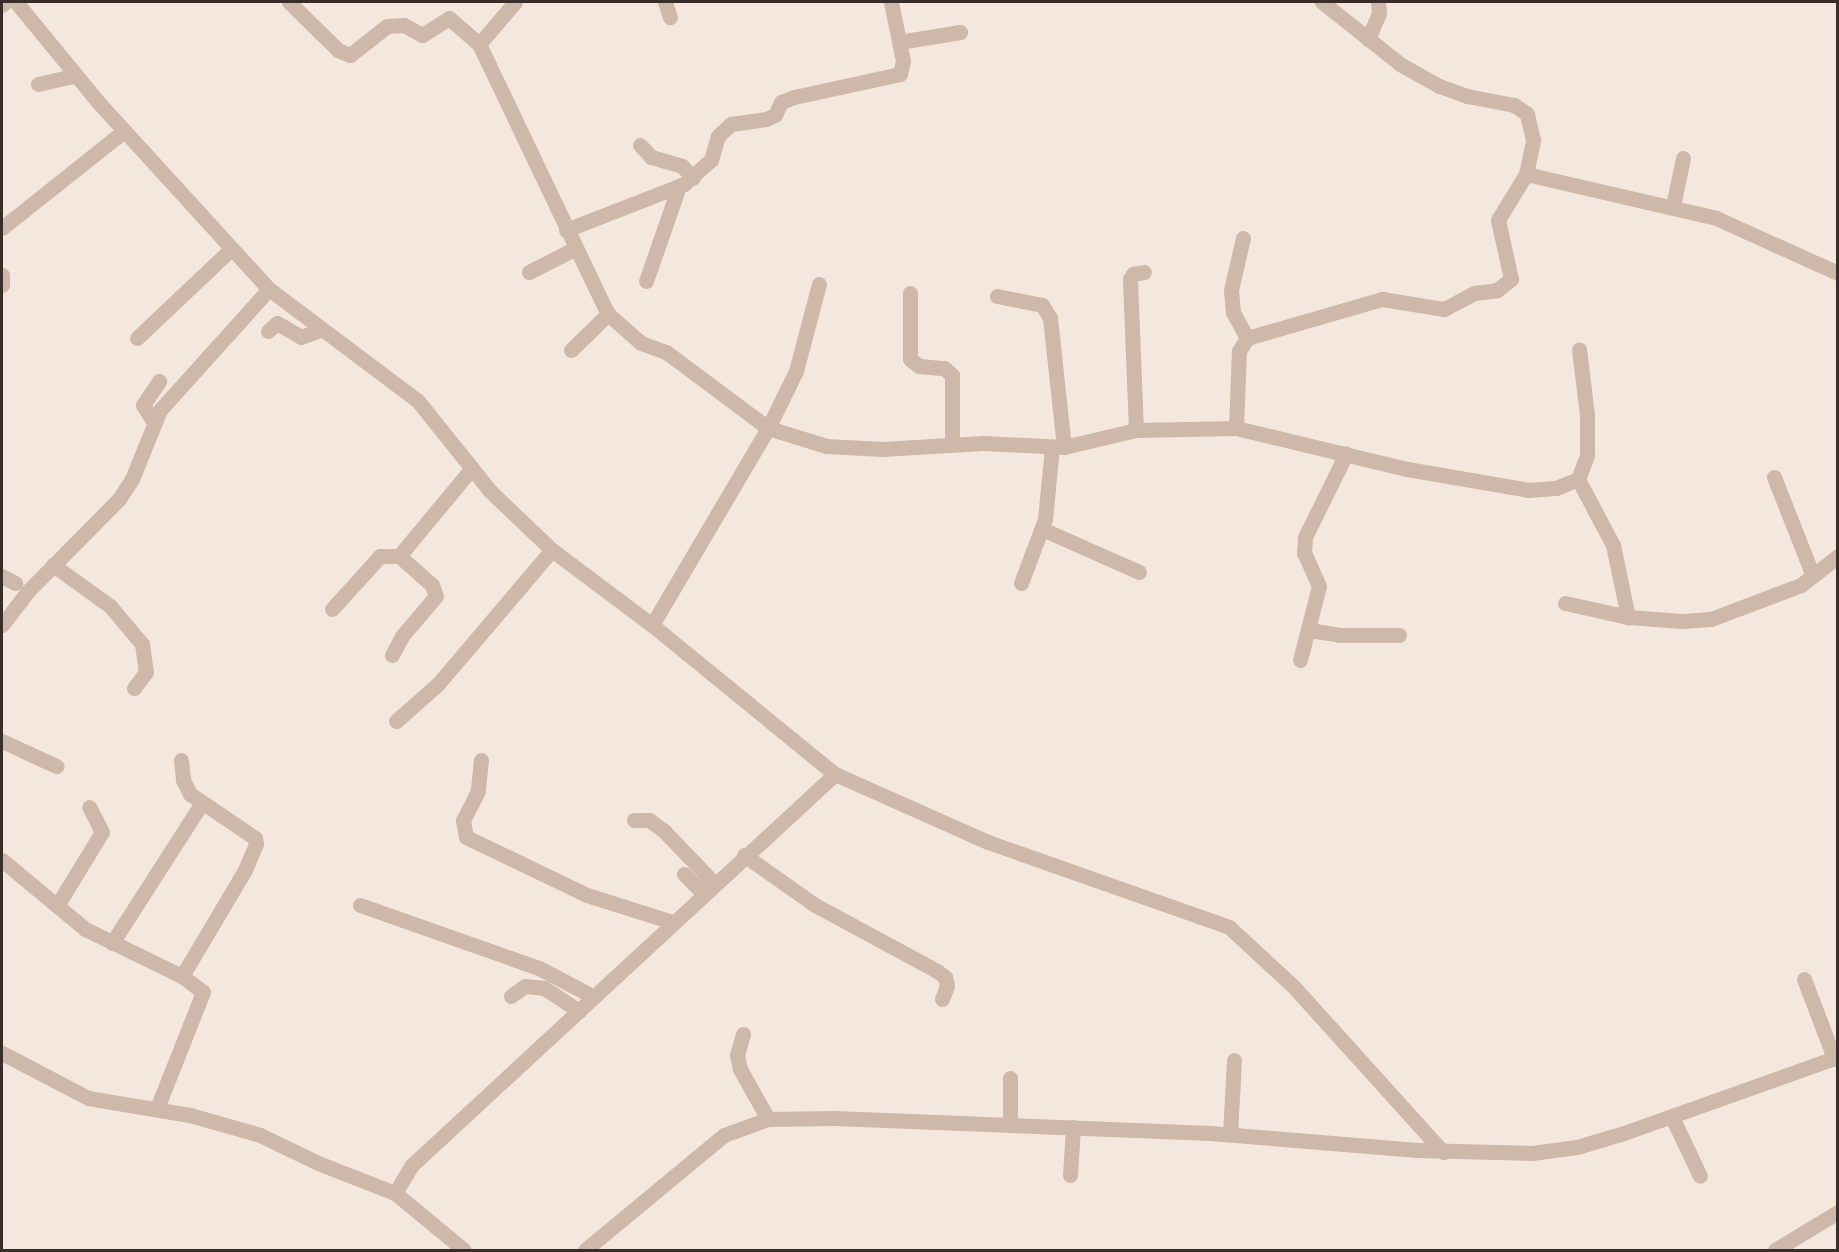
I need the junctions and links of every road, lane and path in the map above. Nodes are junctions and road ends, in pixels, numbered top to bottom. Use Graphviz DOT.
graph roads {
  1 [pos="5,2"];
  2 [pos="16,2"];
  3 [pos="289,2"];
  4 [pos="515,2"];
  5 [pos="665,2"];
  6 [pos="891,2"];
  7 [pos="1322,2"];
  8 [pos="1378,2"];
  9 [pos="2,5"];
  10 [pos="670,17"];
  11 [pos="960,32"];
  12 [pos="1368,39"];
  13 [pos="899,42"];
  14 [pos="479,44"];
  15 [pos="76,75"];
  16 [pos="38,84"];
  17 [pos="124,132"];
  18 [pos="640,145"];
  19 [pos="1683,158"];
  20 [pos="1526,174"];
  21 [pos="693,178"];
  22 [pos="679,186"];
  23 [pos="1673,206"];
  24 [pos="2,228"];
  25 [pos="566,230"];
  26 [pos="1243,238"];
  27 [pos="231,249"];
  28 [pos="574,249"];
  29 [pos="529,272"];
  30 [pos="1144,272"];
  31 [pos="1838,273"];
  32 [pos="2,275"];
  33 [pos="646,281"];
  34 [pos="819,284"];
  35 [pos="2,285"];
  36 [pos="269,289"];
  37 [pos="910,293"];
  38 [pos="997,296"];
  39 [pos="608,314"];
  40 [pos="320,330"];
  41 [pos="268,331"];
  42 [pos="137,338"];
  43 [pos="1247,338"];
  44 [pos="1579,349"];
  45 [pos="571,350"];
  46 [pos="159,381"];
  47 [pos="153,421"];
  48 [pos="768,428"];
  49 [pos="1236,428"];
  50 [pos="1136,430"];
  51 [pos="952,444"];
  52 [pos="1058,447"];
  53 [pos="1346,454"];
  54 [pos="472,468"];
  55 [pos="1774,477"];
  56 [pos="1578,479"];
  57 [pos="1042,529"];
  58 [pos="552,550"];
  59 [pos="399,556"];
  60 [pos="1838,556"];
  61 [pos="52,565"];
  62 [pos="1139,572"];
  63 [pos="1813,576"];
  64 [pos="16,584"];
  65 [pos="1022,584"];
  66 [pos="1565,603"];
  67 [pos="332,609"];
  68 [pos="1629,617"];
  69 [pos="2,625"];
  70 [pos="652,625"];
  71 [pos="1309,630"];
  72 [pos="1399,635"];
  73 [pos="392,655"];
  74 [pos="1300,660"];
  75 [pos="134,688"];
  76 [pos="396,722"];
  77 [pos="2,741"];
  78 [pos="181,760"];
  79 [pos="481,760"];
  80 [pos="56,766"];
  81 [pos="835,774"];
  82 [pos="202,803"];
  83 [pos="89,807"];
  84 [pos="634,820"];
  85 [pos="744,855"];
  86 [pos="2,860"];
  87 [pos="684,874"];
  88 [pos="708,888"];
  89 [pos="58,904"];
  90 [pos="360,905"];
  91 [pos="672,922"];
  92 [pos="112,943"];
  93 [pos="183,976"];
  94 [pos="1804,979"];
  95 [pos="511,996"];
  96 [pos="594,997"];
  97 [pos="942,999"];
  98 [pos="579,1011"];
  99 [pos="743,1034"];
  100 [pos="2,1053"];
  101 [pos="1836,1058"];
  102 [pos="1234,1060"];
  103 [pos="1010,1078"];
  104 [pos="157,1108"];
  105 [pos="1672,1117"];
  106 [pos="768,1119"];
  107 [pos="1010,1124"];
  108 [pos="1073,1127"];
  109 [pos="1230,1134"];
  110 [pos="1443,1152"];
  111 [pos="1070,1175"];
  112 [pos="1701,1176"];
  113 [pos="394,1193"];
  114 [pos="1838,1212"];
  115 [pos="464,1251"];
  116 [pos="585,1251"];
  117 [pos="1775,1251"];
  1 -- 9 [label="street"];
  2 -- 15 [label="street"];
  3 -- 14 [label="street"];
  4 -- 14 [label="street"];
  5 -- 10 [label="street"];
  6 -- 13 [label="street"];
  7 -- 12 [label="street"];
  8 -- 12 [label="street"];
  11 -- 13 [label="street"];
  12 -- 20 [label="street"];
  13 -- 21 [label="street"];
  14 -- 25 [label="street"];
  15 -- 16 [label="street"];
  15 -- 17 [label="street"];
  17 -- 24 [label="street"];
  17 -- 27 [label="street"];
  18 -- 21 [label="street"];
  19 -- 23 [label="street"];
  20 -- 23 [label="street"];
  20 -- 43 [label="street"];
  21 -- 22 [label="street"];
  22 -- 25 [label="street"];
  22 -- 33 [label="street"];
  23 -- 31 [label="street"];
  25 -- 28 [label="street"];
  26 -- 43 [label="street"];
  27 -- 36 [label="street"];
  27 -- 42 [label="street"];
  28 -- 29 [label="street"];
  28 -- 39 [label="street"];
  30 -- 50 [label="street"];
  32 -- 35 [label="street"];
  34 -- 48 [label="street"];
  36 -- 40 [label="street"];
  36 -- 47 [label="street"];
  37 -- 51 [label="street"];
  38 -- 52 [label="street"];
  39 -- 45 [label="street"];
  39 -- 48 [label="street"];
  40 -- 41 [label="street"];
  40 -- 54 [label="street"];
  43 -- 49 [label="street"];
  44 -- 56 [label="street"];
  46 -- 47 [label="street"];
  47 -- 61 [label="street"];
  48 -- 51 [label="street"];
  48 -- 70 [label="street"];
  49 -- 50 [label="street"];
  49 -- 53 [label="street"];
  50 -- 52 [label="street"];
  51 -- 52 [label="street"];
  52 -- 57 [label="street"];
  53 -- 56 [label="street"];
  53 -- 71 [label="street"];
  54 -- 58 [label="street"];
  54 -- 59 [label="street"];
  55 -- 63 [label="street"];
  56 -- 68 [label="street"];
  57 -- 62 [label="street"];
  57 -- 65 [label="street"];
  58 -- 70 [label="street"];
  58 -- 76 [label="street"];
  59 -- 67 [label="street"];
  59 -- 73 [label="street"];
  60 -- 63 [label="street"];
  61 -- 64 [label="street"];
  61 -- 75 [label="street"];
  63 -- 68 [label="street"];
  64 -- 69 [label="street"];
  66 -- 68 [label="street"];
  70 -- 81 [label="street"];
  71 -- 72 [label="street"];
  71 -- 74 [label="street"];
  77 -- 80 [label="street"];
  78 -- 82 [label="street"];
  79 -- 91 [label="street"];
  81 -- 85 [label="street"];
  81 -- 110 [label="street"];
  82 -- 92 [label="street"];
  82 -- 93 [label="street"];
  83 -- 89 [label="street"];
  84 -- 88 [label="street"];
  85 -- 88 [label="street"];
  85 -- 97 [label="street"];
  86 -- 89 [label="street"];
  87 -- 88 [label="street"];
  88 -- 91 [label="street"];
  89 -- 92 [label="street"];
  90 -- 96 [label="street"];
  91 -- 96 [label="street"];
  92 -- 93 [label="street"];
  93 -- 104 [label="street"];
  94 -- 101 [label="street"];
  95 -- 98 [label="street"];
  96 -- 98 [label="street"];
  98 -- 113 [label="street"];
  99 -- 106 [label="street"];
  100 -- 104 [label="street"];
  101 -- 105 [label="street"];
  102 -- 109 [label="street"];
  103 -- 107 [label="street"];
  104 -- 113 [label="street"];
  105 -- 110 [label="street"];
  105 -- 112 [label="street"];
  106 -- 107 [label="street"];
  106 -- 116 [label="street"];
  107 -- 108 [label="street"];
  108 -- 109 [label="street"];
  108 -- 111 [label="street"];
  109 -- 110 [label="street"];
  113 -- 115 [label="street"];
  114 -- 117 [label="street"];
}
